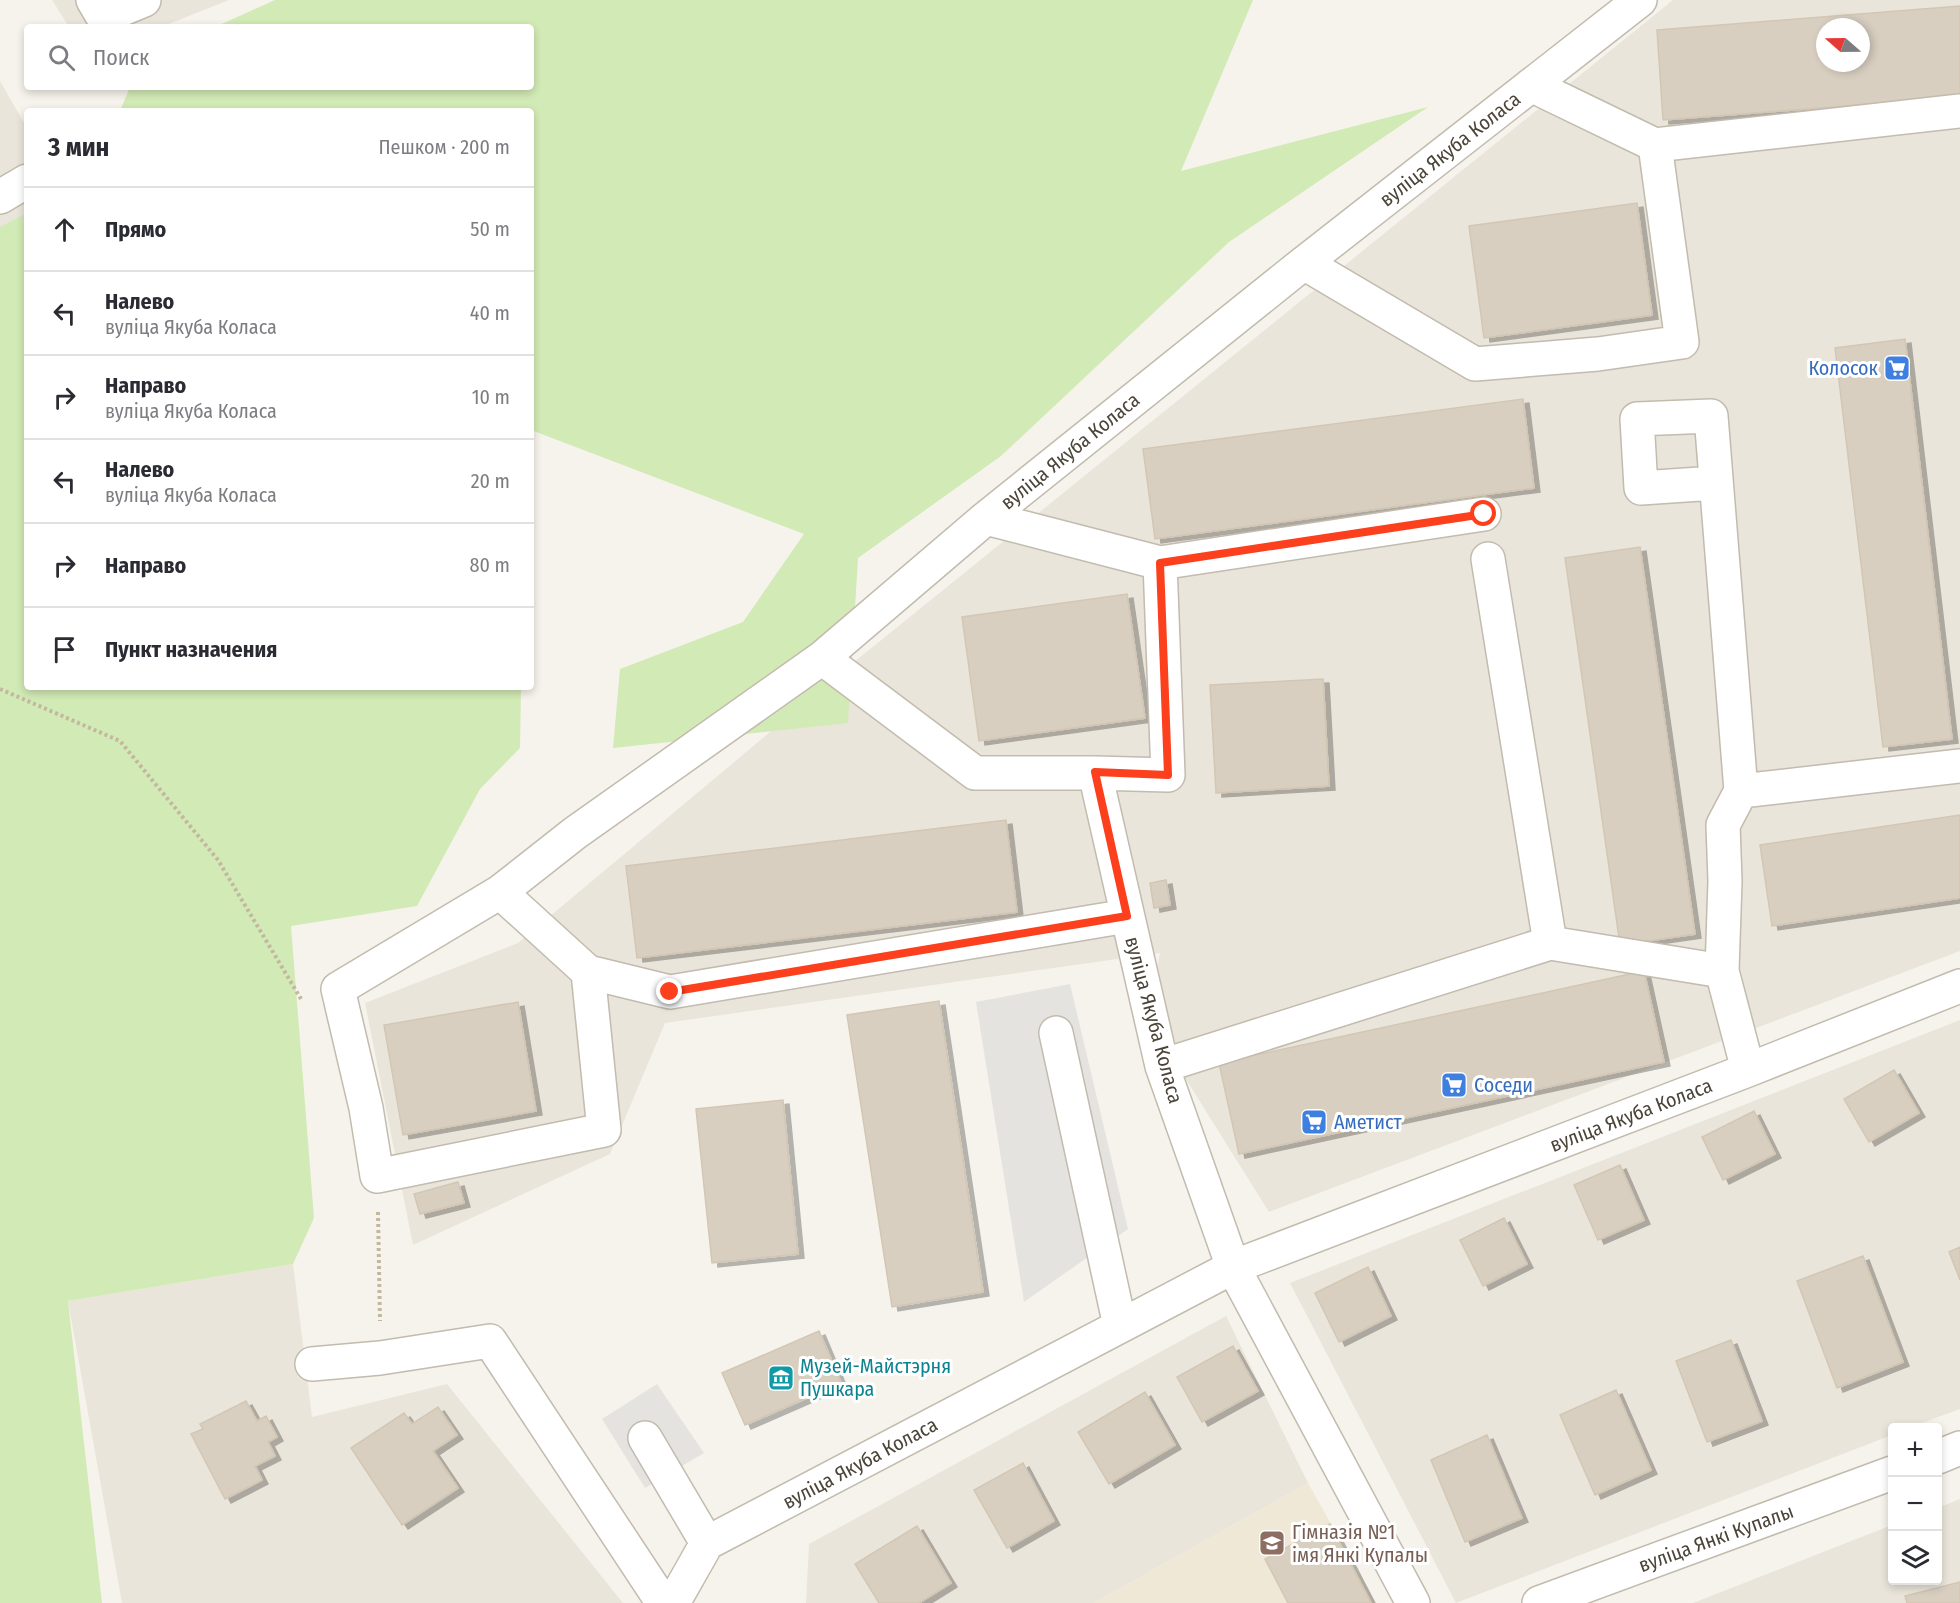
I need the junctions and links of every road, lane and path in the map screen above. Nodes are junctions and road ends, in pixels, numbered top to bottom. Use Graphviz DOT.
graph roads {
  1 [pos="93,0"];
  2 [pos="144,0"];
  3 [pos="1640,0"];
  4 [pos="1531,85"];
  5 [pos="1960,111"];
  6 [pos="1655,145"];
  7 [pos="24,184"];
  8 [pos="0,197"];
  9 [pos="1304,263"];
  10 [pos="1715,483"];
  11 [pos="1484,514"];
  12 [pos="986,518"];
  13 [pos="1488,559"];
  14 [pos="1160,563"];
  15 [pos="822,658"];
  16 [pos="0,689"];
  17 [pos="1960,766"];
  18 [pos="1095,772"];
  19 [pos="1741,791"];
  20 [pos="500,892"];
  21 [pos="1127,916"];
  22 [pos="1550,943"];
  23 [pos="1722,971"];
  24 [pos="588,972"];
  25 [pos="1960,987"];
  26 [pos="306,1008"];
  27 [pos="1056,1033"];
  28 [pos="1162,1066"];
  29 [pos="1748,1070"];
  30 [pos="377,1176"];
  31 [pos="1233,1266"];
  32 [pos="1120,1326"];
  33 [pos="380,1358"];
  34 [pos="312,1364"];
  35 [pos="645,1438"];
  36 [pos="1960,1448"];
  37 [pos="1942,1455"];
  38 [pos="1888,1475"];
  39 [pos="707,1543"];
  40 [pos="663,1603"];
  41 [pos="673,1603"];
  42 [pos="1413,1603"];
  43 [pos="1539,1603"];
  1 -- 2 [label="street"];
  3 -- 4 [label="street, вуліца Якуба Коласа"];
  4 -- 6 [label="street"];
  4 -- 9 [label="street, вуліца Якуба Коласа"];
  5 -- 6 [label="street"];
  6 -- 9 [label="street"];
  7 -- 8 [label="street"];
  9 -- 12 [label="street, вуліца Якуба Коласа"];
  10 -- 19 [label="street"];
  11 -- 14 [label="street"];
  12 -- 14 [label="street, вуліца Якуба Коласа"];
  12 -- 15 [label="street"];
  13 -- 22 [label="street"];
  14 -- 18 [label="street"];
  15 -- 18 [label="street"];
  15 -- 20 [label="street"];
  16 -- 26 [label="path"];
  17 -- 19 [label="street"];
  18 -- 21 [label="street, вуліца Якуба Коласа"];
  19 -- 23 [label="street"];
  20 -- 24 [label="street"];
  20 -- 30 [label="street"];
  21 -- 24 [label="street"];
  21 -- 28 [label="street, вуліца Якуба Коласа"];
  22 -- 23 [label="street"];
  22 -- 28 [label="street"];
  23 -- 29 [label="street"];
  24 -- 30 [label="street"];
  25 -- 29 [label="street, вуліца Якуба Коласа"];
  27 -- 32 [label="street"];
  28 -- 31 [label="street, вуліца Якуба Коласа"];
  29 -- 31 [label="street, вуліца Якуба Коласа"];
  30 -- 33 [label="path"];
  31 -- 32 [label="street, вуліца Якуба Коласа"];
  31 -- 42 [label="street"];
  32 -- 39 [label="street, вуліца Якуба Коласа"];
  33 -- 34 [label="street"];
  33 -- 40 [label="street"];
  35 -- 39 [label="street"];
  36 -- 37 [label="street"];
  38 -- 43 [label="street, вуліца Янкі Купалы"];
  39 -- 41 [label="street"];
}
